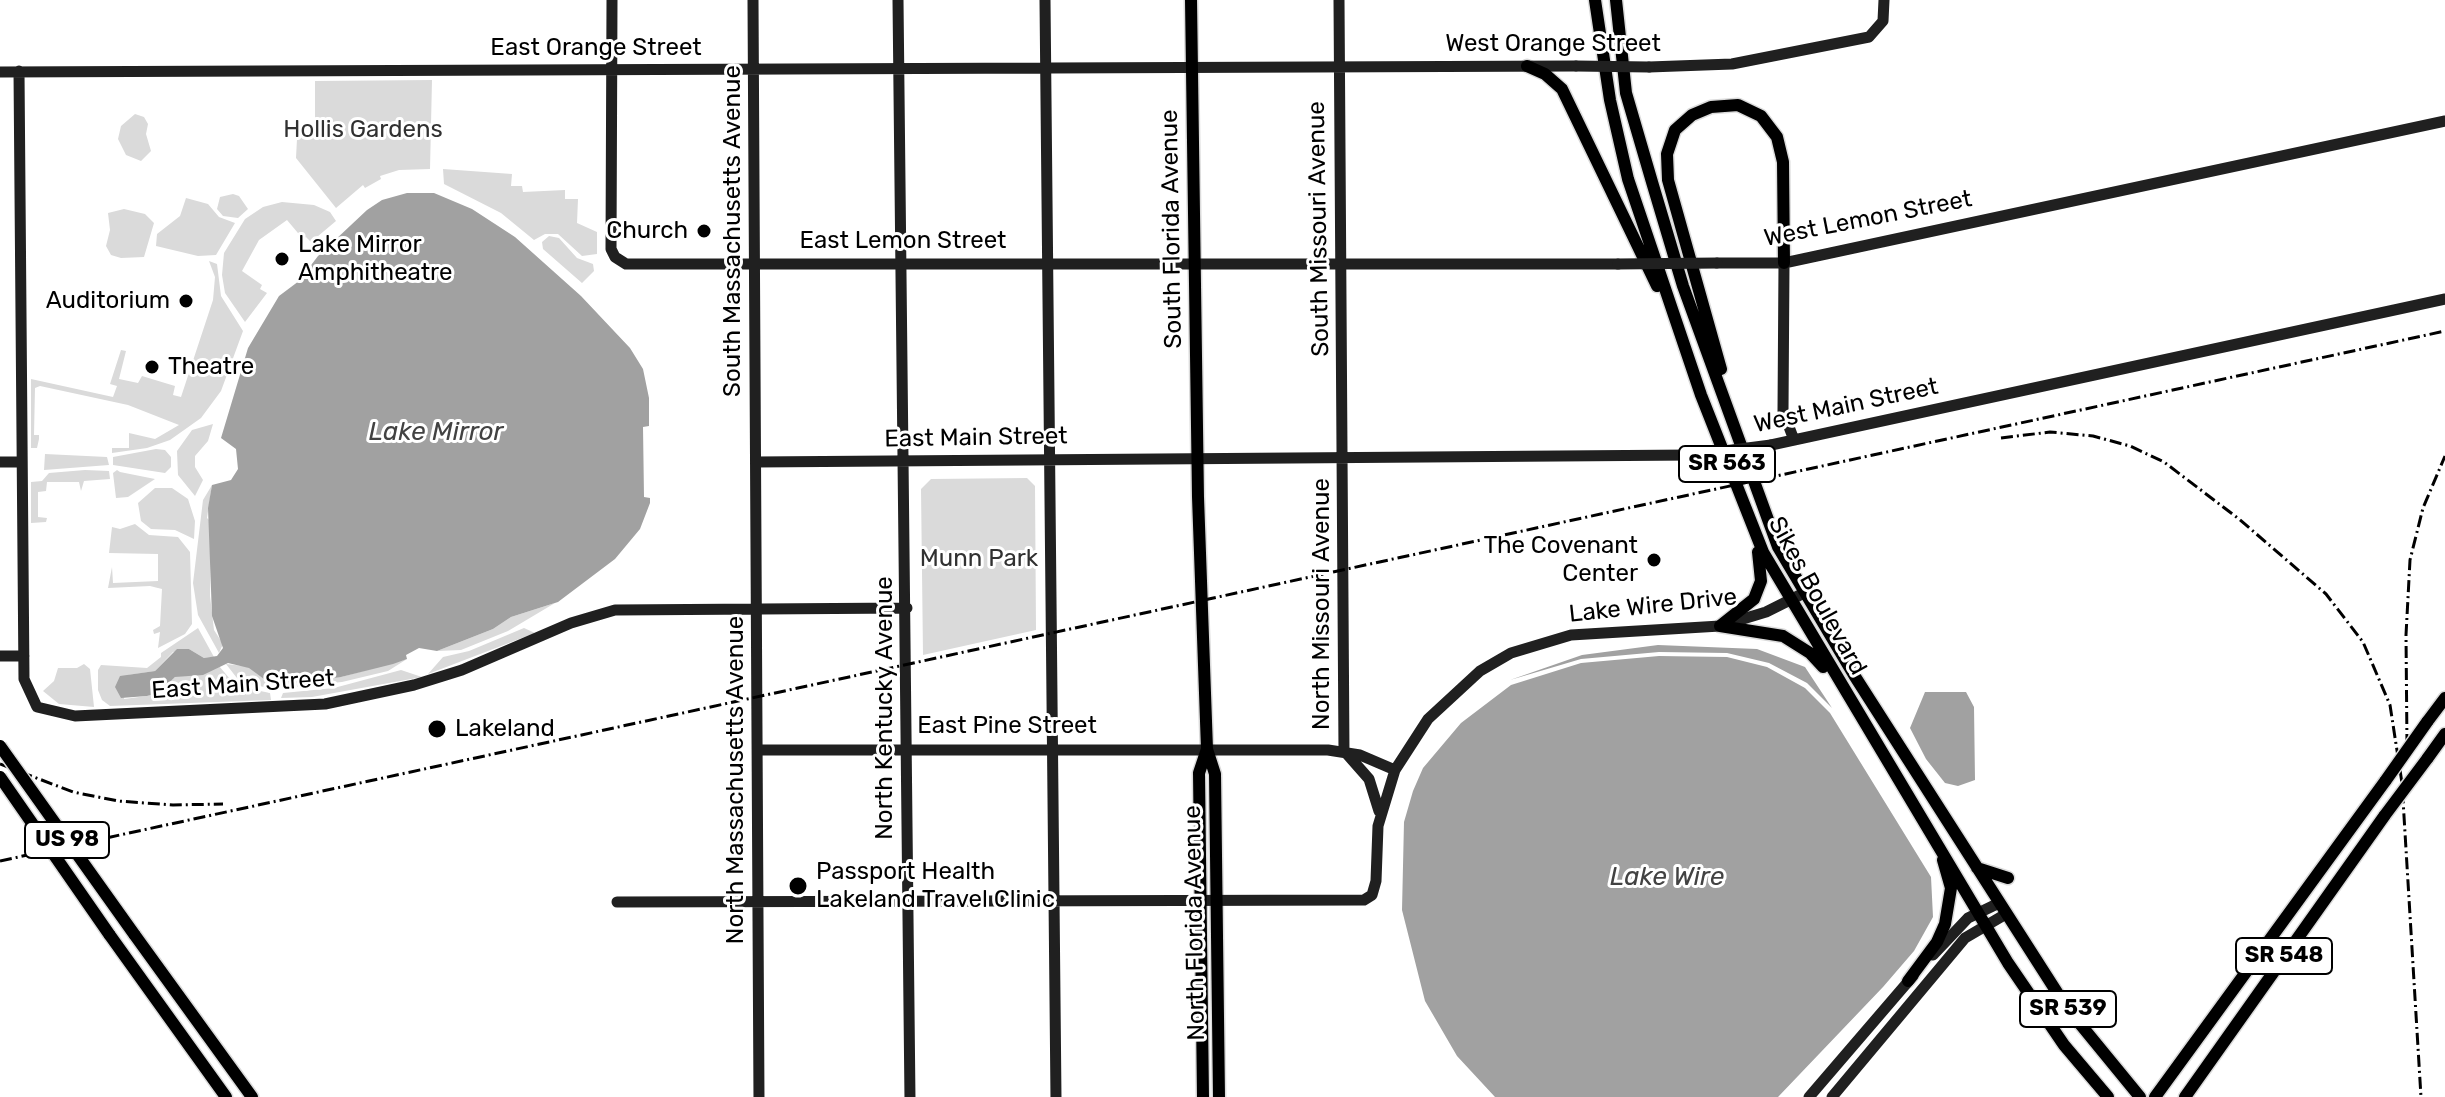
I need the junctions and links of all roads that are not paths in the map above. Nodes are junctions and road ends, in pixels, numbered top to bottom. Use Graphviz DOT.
graph roads {
  1 [pos="612,0"];
  2 [pos="753,0"];
  3 [pos="898,0"];
  4 [pos="1045,0"];
  5 [pos="1191,0"];
  6 [pos="1339,0"];
  7 [pos="1595,0"];
  8 [pos="1616,0"];
  9 [pos="1884,0"];
  10 [pos="1527,66"];
  11 [pos="1192,67"];
  12 [pos="1340,67"];
  13 [pos="1046,68"];
  14 [pos="753,69"];
  15 [pos="899,69"];
  16 [pos="612,70"];
  17 [pos="19,71"];
  18 [pos="0,72"];
  19 [pos="2445,121"];
  20 [pos="1193,262"];
  21 [pos="756,263"];
  22 [pos="1048,263"];
  23 [pos="1784,263"];
  24 [pos="901,264"];
  25 [pos="1342,265"];
  26 [pos="2445,299"];
  27 [pos="1677,327"];
  28 [pos="1730,413"];
  29 [pos="1794,440"];
  30 [pos="1197,458"];
  31 [pos="1343,458"];
  32 [pos="1051,460"];
  33 [pos="0,462"];
  34 [pos="22,462"];
  35 [pos="756,462"];
  36 [pos="904,462"];
  37 [pos="1755,533"];
  38 [pos="1804,593"];
  39 [pos="1789,600"];
  40 [pos="907,608"];
  41 [pos="757,609"];
  42 [pos="1720,626"];
  43 [pos="0,656"];
  44 [pos="24,656"];
  45 [pos="1839,683"];
  46 [pos="2445,698"];
  47 [pos="2445,734"];
  48 [pos="0,746"];
  49 [pos="908,747"];
  50 [pos="1053,748"];
  51 [pos="1207,749"];
  52 [pos="759,750"];
  53 [pos="1344,751"];
  54 [pos="1395,770"];
  55 [pos="0,777"];
  56 [pos="1381,815"];
  57 [pos="1932,831"];
  58 [pos="1977,868"];
  59 [pos="2008,878"];
  60 [pos="1217,900"];
  61 [pos="1200,901"];
  62 [pos="617,902"];
  63 [pos="1055,902"];
  64 [pos="759,903"];
  65 [pos="908,903"];
  66 [pos="2002,908"];
  67 [pos="1984,918"];
  68 [pos="1908,981"];
  69 [pos="1203,1050"];
  70 [pos="226,1097"];
  71 [pos="252,1097"];
  72 [pos="759,1097"];
  73 [pos="910,1097"];
  74 [pos="1056,1097"];
  75 [pos="1203,1097"];
  76 [pos="1212,1097"];
  77 [pos="1219,1097"];
  78 [pos="1809,1097"];
  79 [pos="1832,1097"];
  80 [pos="2108,1097"];
  81 [pos="2140,1097"];
  82 [pos="2155,1097"];
  83 [pos="2185,1097"];
  1 -- 16 [label="street"];
  2 -- 14 [label="street, South Massachusetts Avenue"];
  3 -- 15 [label="street, North Kentucky Avenue"];
  4 -- 13 [label="street"];
  5 -- 11 [label="main road, South Florida Avenue"];
  6 -- 12 [label="street, South Missouri Avenue"];
  7 -- 27 [label="main road, Sikes Boulevard / SR 563"];
  8 -- 28 [label="main road, Sikes Boulevard / SR 563"];
  9 -- 10 [label="street, West Orange Street, bridge"];
  10 -- 12 [label="street, West Orange Street"];
  10 -- 27 [label="main road"];
  11 -- 12 [label="street, West Orange Street"];
  11 -- 13 [label="street, East Orange Street"];
  11 -- 20 [label="main road, South Florida Avenue"];
  12 -- 25 [label="street, South Missouri Avenue"];
  13 -- 15 [label="street, East Orange Street"];
  13 -- 22 [label="street"];
  14 -- 15 [label="street, East Orange Street"];
  14 -- 16 [label="street, East Orange Street"];
  14 -- 21 [label="street, South Massachusetts Avenue"];
  15 -- 24 [label="street, North Kentucky Avenue"];
  16 -- 17 [label="street, East Orange Street"];
  16 -- 21 [label="street, East Lemon Street"];
  17 -- 18 [label="street, East Orange Street"];
  17 -- 34 [label="street, East Main Street"];
  19 -- 23 [label="street, West Lemon Street"];
  20 -- 22 [label="street, East Lemon Street"];
  20 -- 25 [label="street, West Lemon Street"];
  20 -- 30 [label="main road, South Florida Avenue"];
  21 -- 24 [label="street, East Lemon Street"];
  21 -- 35 [label="street, South Massachusetts Avenue"];
  22 -- 24 [label="street, East Lemon Street"];
  22 -- 32 [label="street"];
  23 -- 25 [label="street, West Lemon Street, bridge"];
  23 -- 28 [label="main road"];
  23 -- 29 [label="street"];
  24 -- 36 [label="street, North Kentucky Avenue"];
  25 -- 31 [label="street, South Missouri Avenue"];
  26 -- 29 [label="street, West Main Street"];
  27 -- 37 [label="main road, Sikes Boulevard / SR 563"];
  28 -- 38 [label="main road, Sikes Boulevard / SR 563"];
  29 -- 31 [label="street, West Main Street, bridge"];
  30 -- 31 [label="street, West Main Street"];
  30 -- 32 [label="street, East Main Street"];
  30 -- 51 [label="main road, North Florida Avenue"];
  31 -- 53 [label="street, North Missouri Avenue"];
  32 -- 36 [label="street, East Main Street"];
  32 -- 50 [label="street"];
  33 -- 34 [label="street"];
  34 -- 44 [label="street, East Main Street"];
  35 -- 36 [label="street, East Main Street"];
  35 -- 41 [label="street, North Massachusetts Avenue"];
  36 -- 40 [label="street, North Kentucky Avenue"];
  37 -- 39 [label="main road, Sikes Boulevard / SR 563"];
  37 -- 42 [label="main road"];
  38 -- 39 [label="street, Lake Wire Drive"];
  38 -- 58 [label="main road, Sikes Boulevard / SR 563"];
  39 -- 42 [label="street, Lake Wire Drive"];
  39 -- 45 [label="main road, Sikes Boulevard / SR 563"];
  40 -- 41 [label="street, East Main Street"];
  40 -- 49 [label="street, North Kentucky Avenue"];
  41 -- 44 [label="street, East Main Street"];
  41 -- 52 [label="street, North Massachusetts Avenue"];
  42 -- 45 [label="main road"];
  42 -- 54 [label="street, Lake Wire Drive"];
  43 -- 44 [label="street"];
  45 -- 57 [label="main road, Sikes Boulevard / SR 563"];
  46 -- 82 [label="main road, SR 548, bridge"];
  47 -- 83 [label="main road, SR 548, bridge"];
  48 -- 71 [label="main road, US 98, bridge"];
  49 -- 50 [label="street, East Pine Street"];
  49 -- 52 [label="street, East Pine Street"];
  49 -- 65 [label="street, North Kentucky Avenue"];
  50 -- 51 [label="street, East Pine Street"];
  50 -- 63 [label="street"];
  51 -- 53 [label="street, East Pine Street"];
  51 -- 60 [label="main road, North Florida Avenue"];
  51 -- 61 [label="main road, North Florida Avenue"];
  52 -- 64 [label="street, North Massachusetts Avenue"];
  53 -- 54 [label="street, East Pine Street"];
  53 -- 56 [label="street"];
  54 -- 56 [label="street, Lake Wire Drive"];
  55 -- 70 [label="main road, US 98, bridge"];
  56 -- 60 [label="street, Lake Wire Drive"];
  57 -- 67 [label="main road, Sikes Boulevard / SR 563"];
  57 -- 68 [label="main road"];
  58 -- 59 [label="main road"];
  58 -- 66 [label="main road, Sikes Boulevard / SR 563"];
  60 -- 61 [label="street"];
  60 -- 77 [label="main road, North Florida Avenue"];
  61 -- 63 [label="street"];
  61 -- 69 [label="main road, North Florida Avenue"];
  62 -- 64 [label="street"];
  63 -- 65 [label="street"];
  63 -- 74 [label="street"];
  64 -- 65 [label="street"];
  64 -- 72 [label="street, North Massachusetts Avenue"];
  65 -- 73 [label="street, North Kentucky Avenue"];
  66 -- 67 [label="street"];
  66 -- 81 [label="main road, SR 539"];
  67 -- 68 [label="street"];
  67 -- 79 [label="street"];
  67 -- 80 [label="main road, SR 539"];
  68 -- 78 [label="street"];
  69 -- 75 [label="main road, North Florida Avenue"];
  69 -- 76 [label="main road"];
}
